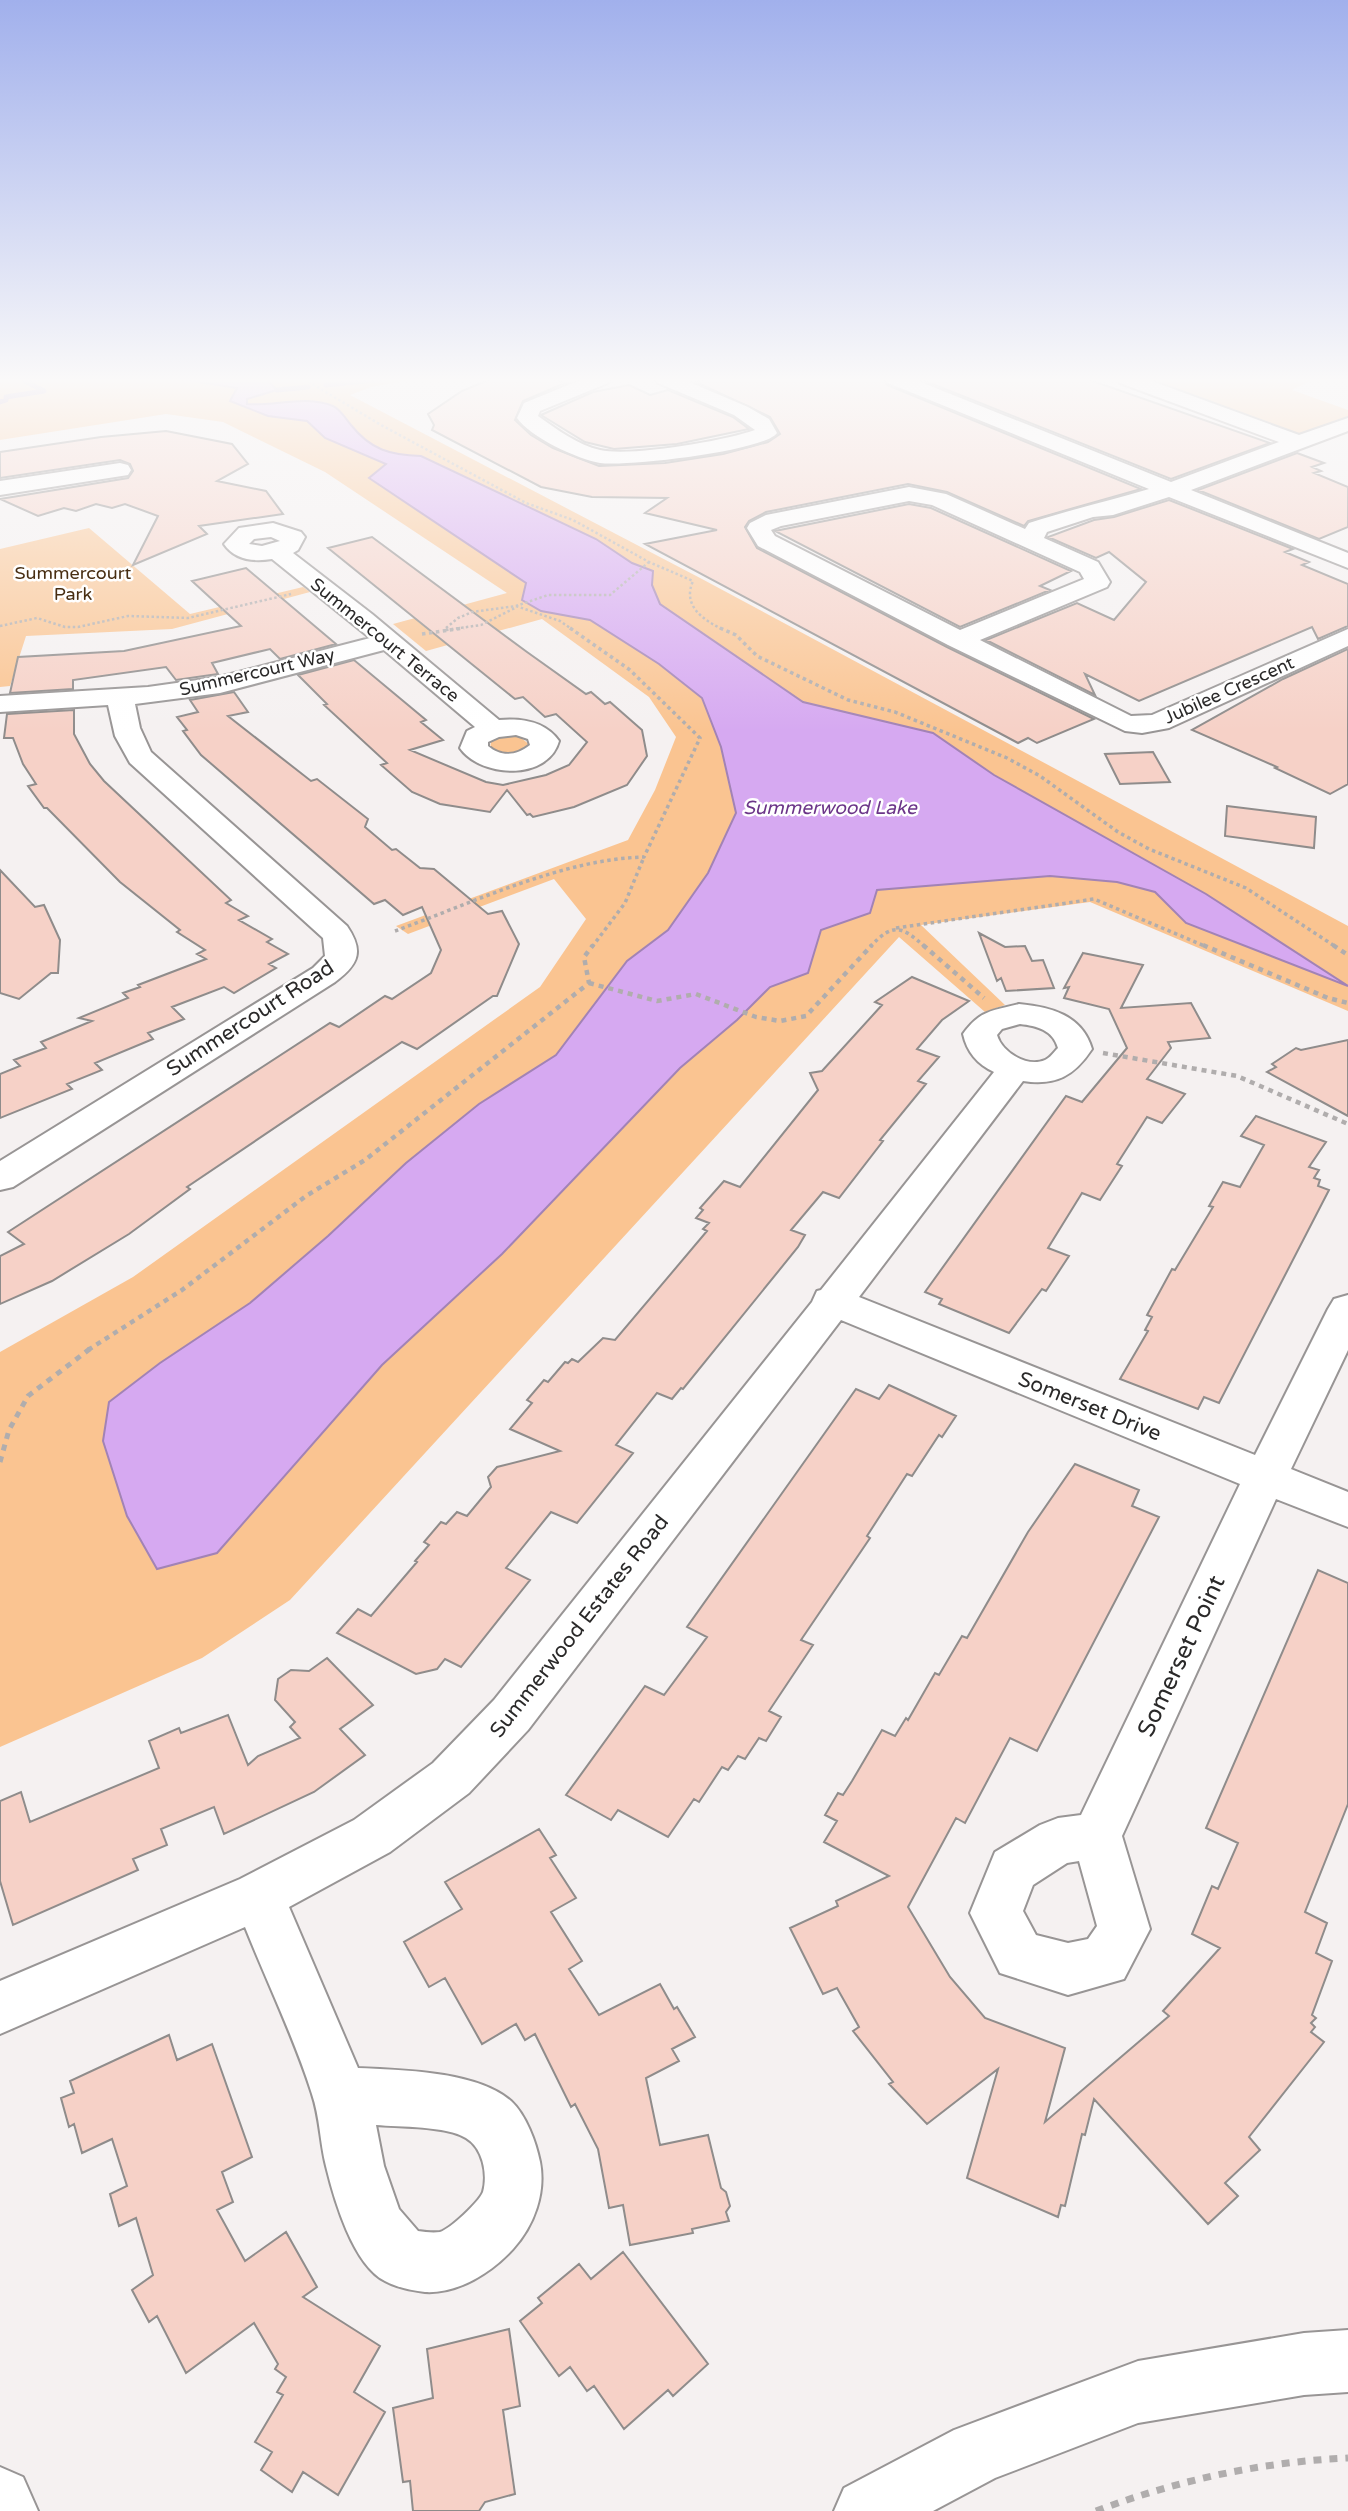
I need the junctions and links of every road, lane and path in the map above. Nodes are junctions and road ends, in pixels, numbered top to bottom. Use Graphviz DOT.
graph roads {
  1 [pos="513,496"];
  2 [pos="898,496"];
  3 [pos="922,496"];
  4 [pos="1148,496"];
  5 [pos="1188,496"];
  6 [pos="1029,537"];
  7 [pos="276,551"];
  8 [pos="1348,561"];
  9 [pos="649,562"];
  10 [pos="295,593"];
  11 [pos="516,606"];
  12 [pos="0,626"];
  13 [pos="446,628"];
  14 [pos="420,635"];
  15 [pos="1348,637"];
  16 [pos="957,640"];
  17 [pos="387,641"];
  18 [pos="121,697"];
  19 [pos="0,704"];
  20 [pos="493,729"];
  21 [pos="644,857"];
  22 [pos="895,929"];
  23 [pos="395,931"];
  24 [pos="1348,955"];
  25 [pos="589,983"];
  26 [pos="1348,1003"];
  27 [pos="1005,1016"];
  28 [pos="1075,1049"];
  29 [pos="1015,1069"];
  30 [pos="1348,1125"];
  31 [pos="0,1178"];
  32 [pos="831,1301"];
  33 [pos="1348,1309"];
  34 [pos="0,1462"];
  35 [pos="1265,1477"];
  36 [pos="1348,1510"];
  37 [pos="1097,1836"];
  38 [pos="258,1896"];
  39 [pos="0,2008"];
  40 [pos="341,2095"];
  41 [pos="1348,2361"];
  42 [pos="1348,2458"];
  43 [pos="0,2500"];
  44 [pos="5,2511"];
  45 [pos="867,2511"];
  46 [pos="1096,2511"];
  1 -- 9 [label="path"];
  2 -- 16 [label="street, Jubilee Crescent"];
  3 -- 6 [label="street, Jubilee Crescent"];
  4 -- 6 [label="street"];
  5 -- 8 [label="street"];
  6 -- 16 [label="street, Jubilee Crescent"];
  7 -- 17 [label="street, Summercourt Terrace"];
  9 -- 11 [label="path"];
  9 -- 24 [label="path"];
  10 -- 12 [label="path"];
  11 -- 13 [label="path"];
  11 -- 13 [label="path"];
  11 -- 21 [label="path"];
  13 -- 14 [label="path"];
  15 -- 16 [label="street, Jubilee Crescent"];
  17 -- 18 [label="street, Summercourt Way"];
  17 -- 20 [label="street, Summercourt Terrace"];
  18 -- 19 [label="street, Summercourt Way"];
  18 -- 31 [label="street, Summercourt Road"];
  21 -- 23 [label="path"];
  21 -- 25 [label="path"];
  22 -- 25 [label="path"];
  22 -- 26 [label="path"];
  22 -- 27 [label="path"];
  25 -- 34 [label="path"];
  27 -- 28 [label="street"];
  27 -- 29 [label="street"];
  28 -- 29 [label="street"];
  28 -- 30 [label="path"];
  29 -- 32 [label="street, Summerwood Estates Road"];
  32 -- 35 [label="street, Somerset Drive"];
  32 -- 38 [label="street, Summerwood Estates Road"];
  33 -- 35 [label="street, Somerset Point"];
  35 -- 36 [label="street, Somerset Drive"];
  35 -- 37 [label="street, Somerset Point"];
  38 -- 39 [label="street, Summerwood Estates Road"];
  38 -- 40 [label="street"];
  41 -- 45 [label="street"];
  42 -- 46 [label="path"];
  43 -- 44 [label="street"];
}
